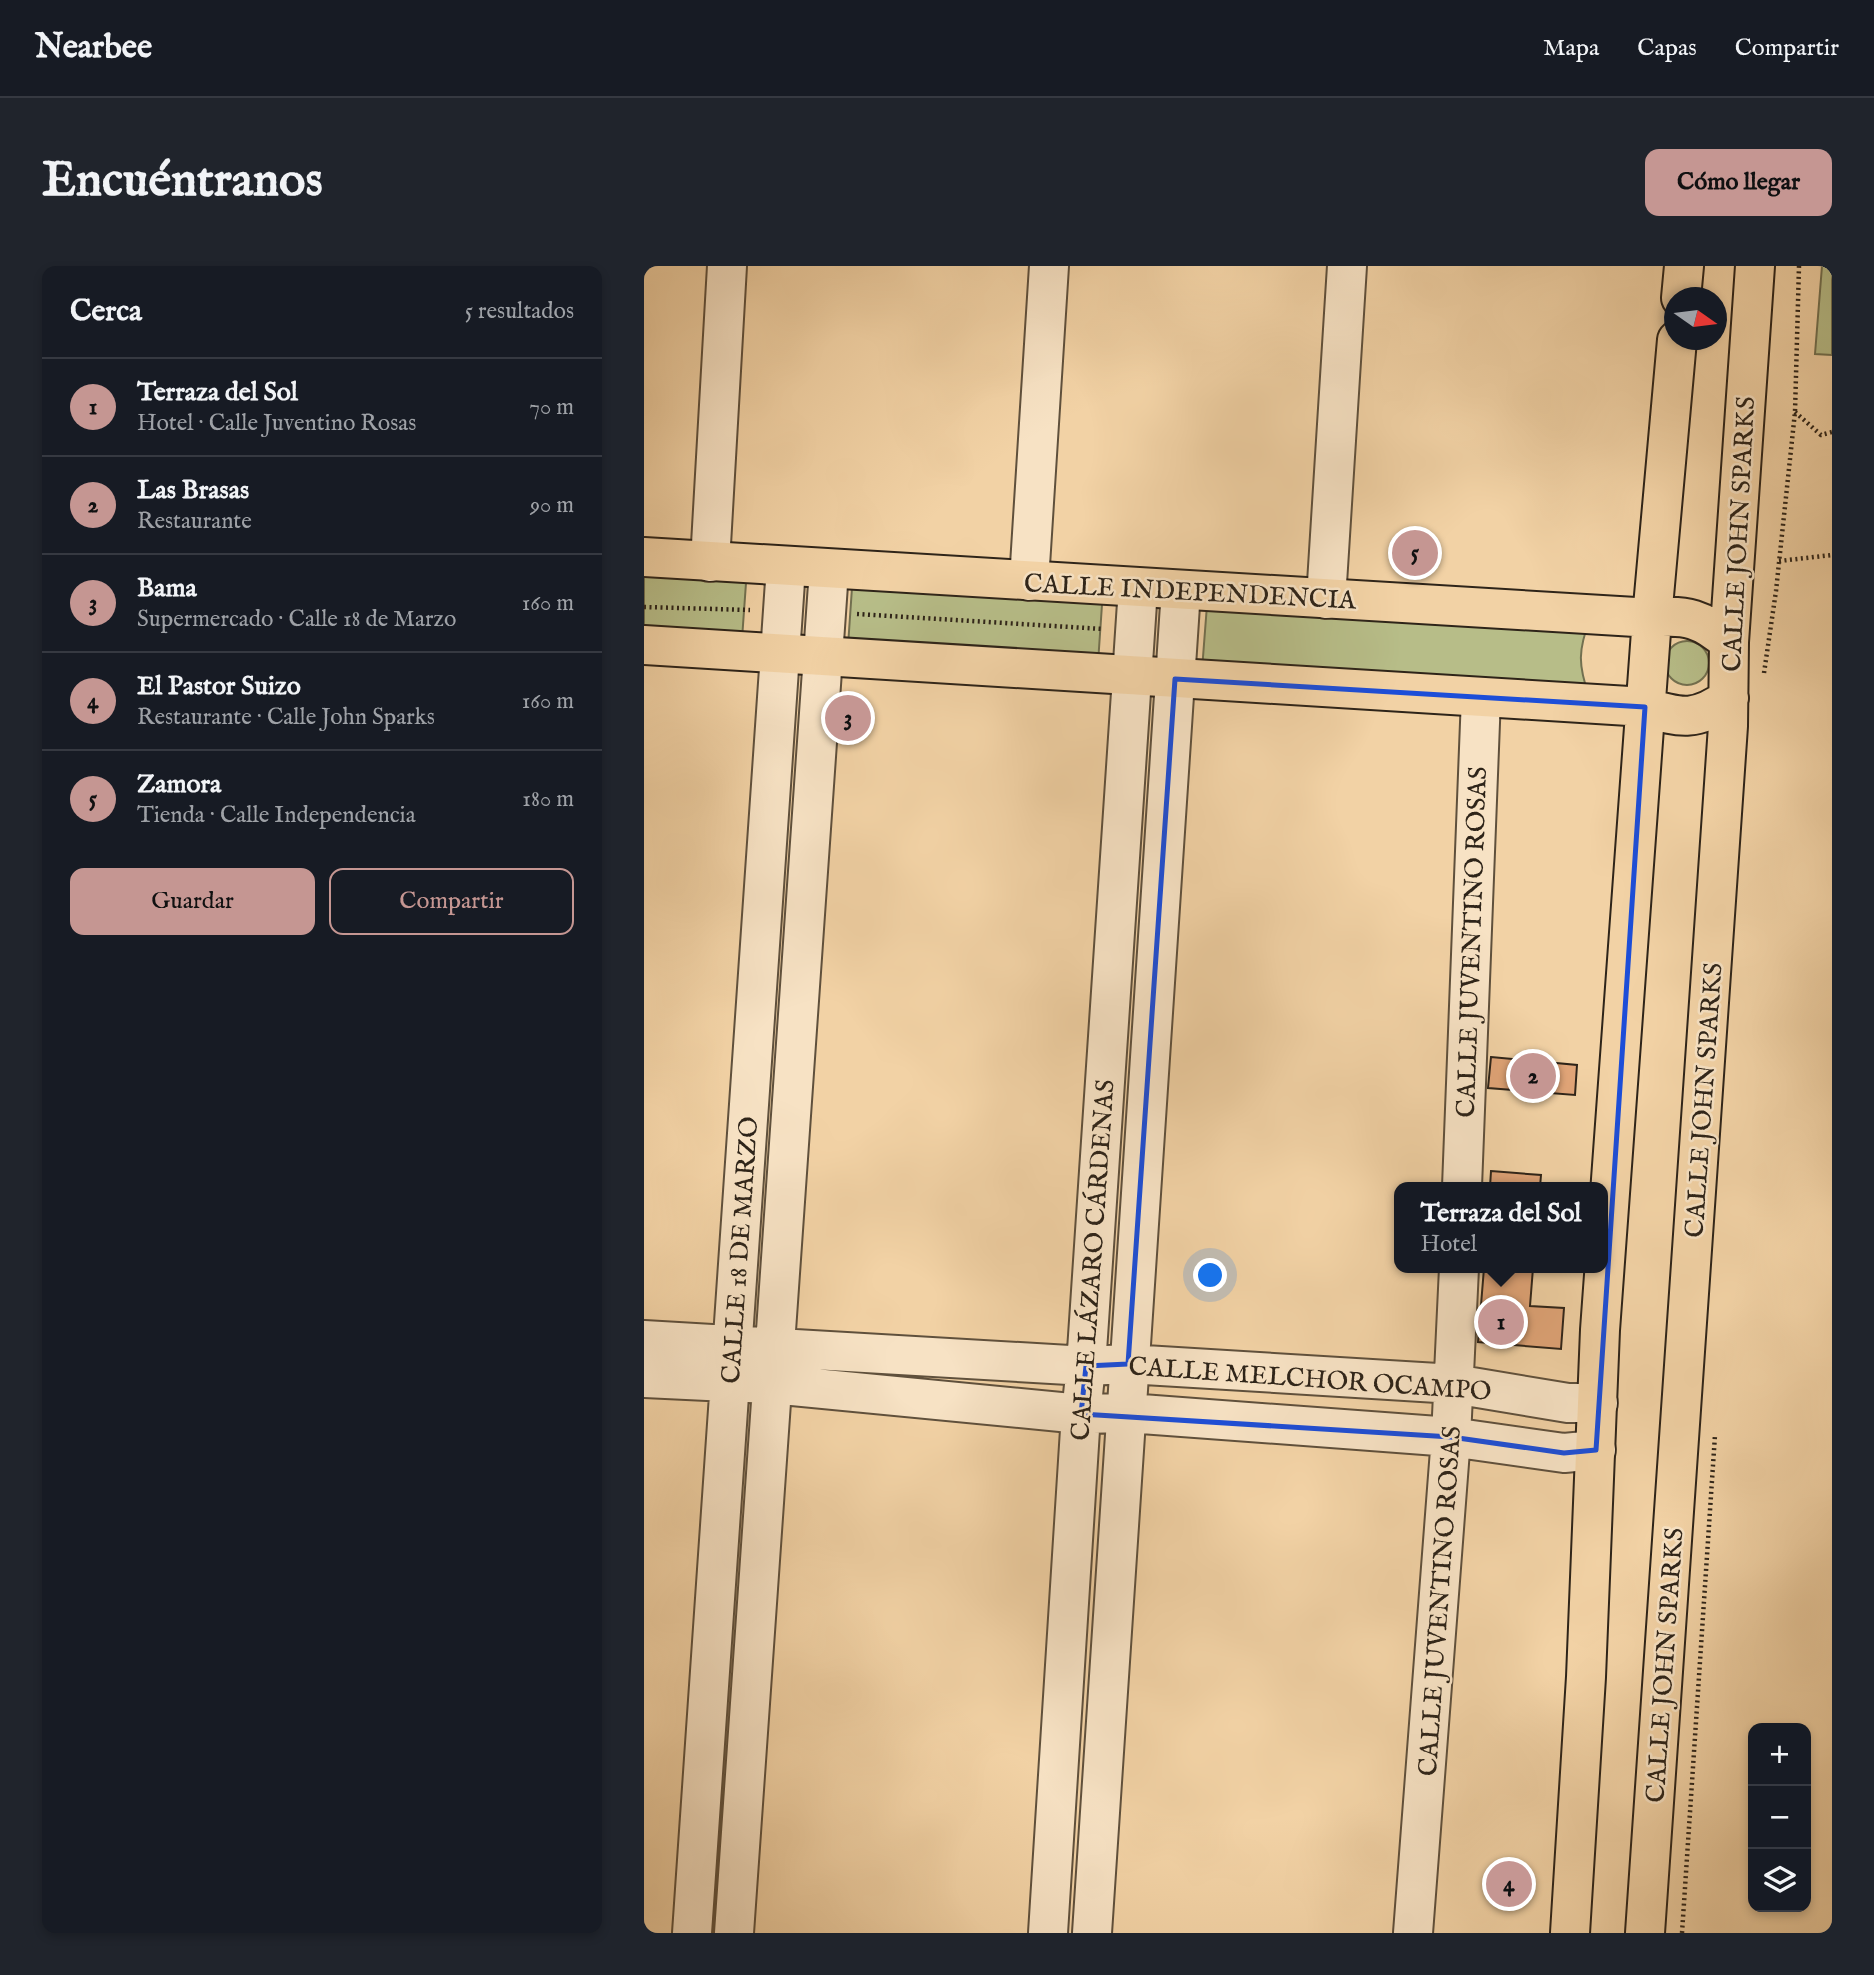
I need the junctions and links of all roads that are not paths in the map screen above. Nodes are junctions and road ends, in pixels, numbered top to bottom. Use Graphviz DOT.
graph roads {
  1 [pos="726,266"];
  2 [pos="1049,266"];
  3 [pos="1347,266"];
  4 [pos="1684,266"];
  5 [pos="1755,266"];
  6 [pos="1682,287"];
  7 [pos="1676,350"];
  8 [pos="644,557"];
  9 [pos="710,562"];
  10 [pos="786,567"];
  11 [pos="829,570"];
  12 [pos="1029,582"];
  13 [pos="1138,588"];
  14 [pos="1181,590"];
  15 [pos="1326,598"];
  16 [pos="1652,618"];
  17 [pos="1729,642"];
  18 [pos="644,645"];
  19 [pos="780,654"];
  20 [pos="823,657"];
  21 [pos="1132,676"];
  22 [pos="1175,679"];
  23 [pos="1481,698"];
  24 [pos="1729,698"];
  25 [pos="1645,707"];
  26 [pos="1462,1182"];
  27 [pos="1608,1219"];
  28 [pos="1459,1273"];
  29 [pos="1604,1273"];
  30 [pos="644,1340"];
  31 [pos="732,1344"];
  32 [pos="1128,1364"];
  33 [pos="773,1365"];
  34 [pos="1086,1366"];
  35 [pos="644,1378"];
  36 [pos="730,1381"];
  37 [pos="1454,1384"];
  38 [pos="1598,1403"];
  39 [pos="1081,1413"];
  40 [pos="1128,1413"];
  41 [pos="1451,1437"];
  42 [pos="1596,1450"];
  43 [pos="705,1737"];
  44 [pos="747,1740"];
  45 [pos="692,1933"];
  46 [pos="734,1933"];
  47 [pos="1048,1933"];
  48 [pos="1092,1933"];
  49 [pos="1413,1933"];
  50 [pos="1570,1933"];
  51 [pos="1646,1933"];
  1 -- 9 [label="street"];
  2 -- 12 [label="street"];
  3 -- 15 [label="street"];
  4 -- 6 [label="main road"];
  5 -- 17 [label="main road, CALLE JOHN SPARKS"];
  7 -- 16 [label="main road"];
  8 -- 9 [label="main road, CALLE INDEPENDENCIA"];
  9 -- 10 [label="main road, CALLE INDEPENDENCIA"];
  10 -- 11 [label="main road, CALLE INDEPENDENCIA"];
  10 -- 19 [label="street, CALLE 18 DE MARZO"];
  11 -- 12 [label="main road, CALLE INDEPENDENCIA"];
  11 -- 20 [label="street, CALLE 18 DE MARZO"];
  12 -- 13 [label="main road, CALLE INDEPENDENCIA"];
  13 -- 14 [label="main road, CALLE INDEPENDENCIA"];
  13 -- 21 [label="street, CALLE LÁZARO CÁRDENAS"];
  14 -- 15 [label="main road, CALLE INDEPENDENCIA"];
  14 -- 22 [label="street, CALLE LÁZARO CÁRDENAS"];
  15 -- 16 [label="main road, CALLE INDEPENDENCIA"];
  16 -- 17 [label="main road, CALLE INDEPENDENCIA"];
  16 -- 25 [label="main road"];
  17 -- 24 [label="main road, CALLE JOHN SPARKS"];
  18 -- 19 [label="main road"];
  19 -- 20 [label="main road"];
  19 -- 31 [label="street, CALLE 18 DE MARZO"];
  20 -- 21 [label="main road"];
  20 -- 33 [label="street, CALLE 18 DE MARZO"];
  21 -- 22 [label="main road"];
  21 -- 34 [label="street, CALLE LÁZARO CÁRDENAS"];
  22 -- 23 [label="main road"];
  22 -- 32 [label="street, CALLE LÁZARO CÁRDENAS"];
  23 -- 25 [label="main road"];
  23 -- 26 [label="street, CALLE JUVENTINO ROSAS"];
  24 -- 25 [label="main road"];
  24 -- 51 [label="main road, CALLE JOHN SPARKS"];
  25 -- 27 [label="main road"];
  28 -- 37 [label="street, CALLE JUVENTINO ROSAS"];
  29 -- 38 [label="main road"];
  30 -- 31 [label="street, CALLE MELCHOR OCAMPO"];
  31 -- 33 [label="street, CALLE MELCHOR OCAMPO"];
  31 -- 36 [label="street, CALLE 18 DE MARZO"];
  32 -- 34 [label="street, CALLE MELCHOR OCAMPO"];
  32 -- 37 [label="street, CALLE MELCHOR OCAMPO"];
  32 -- 40 [label="street, CALLE LÁZARO CÁRDENAS"];
  33 -- 34 [label="street, CALLE MELCHOR OCAMPO"];
  33 -- 36 [label="street, CALLE MELCHOR OCAMPO"];
  33 -- 39 [label="street, CALLE MELCHOR OCAMPO"];
  33 -- 44 [label="street, CALLE 18 DE MARZO"];
  34 -- 39 [label="street, CALLE LÁZARO CÁRDENAS"];
  35 -- 36 [label="street, CALLE MELCHOR OCAMPO"];
  36 -- 43 [label="street, CALLE 18 DE MARZO"];
  37 -- 38 [label="street, CALLE MELCHOR OCAMPO"];
  37 -- 41 [label="street, CALLE JUVENTINO ROSAS"];
  38 -- 42 [label="main road"];
  39 -- 40 [label="street, CALLE MELCHOR OCAMPO"];
  39 -- 47 [label="street, CALLE LÁZARO CÁRDENAS"];
  40 -- 41 [label="street, CALLE MELCHOR OCAMPO"];
  40 -- 48 [label="street, CALLE LÁZARO CÁRDENAS"];
  41 -- 42 [label="street, CALLE MELCHOR OCAMPO"];
  41 -- 49 [label="street, CALLE JUVENTINO ROSAS"];
  42 -- 50 [label="main road"];
  43 -- 44 [label="street"];
  43 -- 45 [label="street, CALLE 18 DE MARZO"];
  44 -- 46 [label="street, CALLE 18 DE MARZO"];
}
